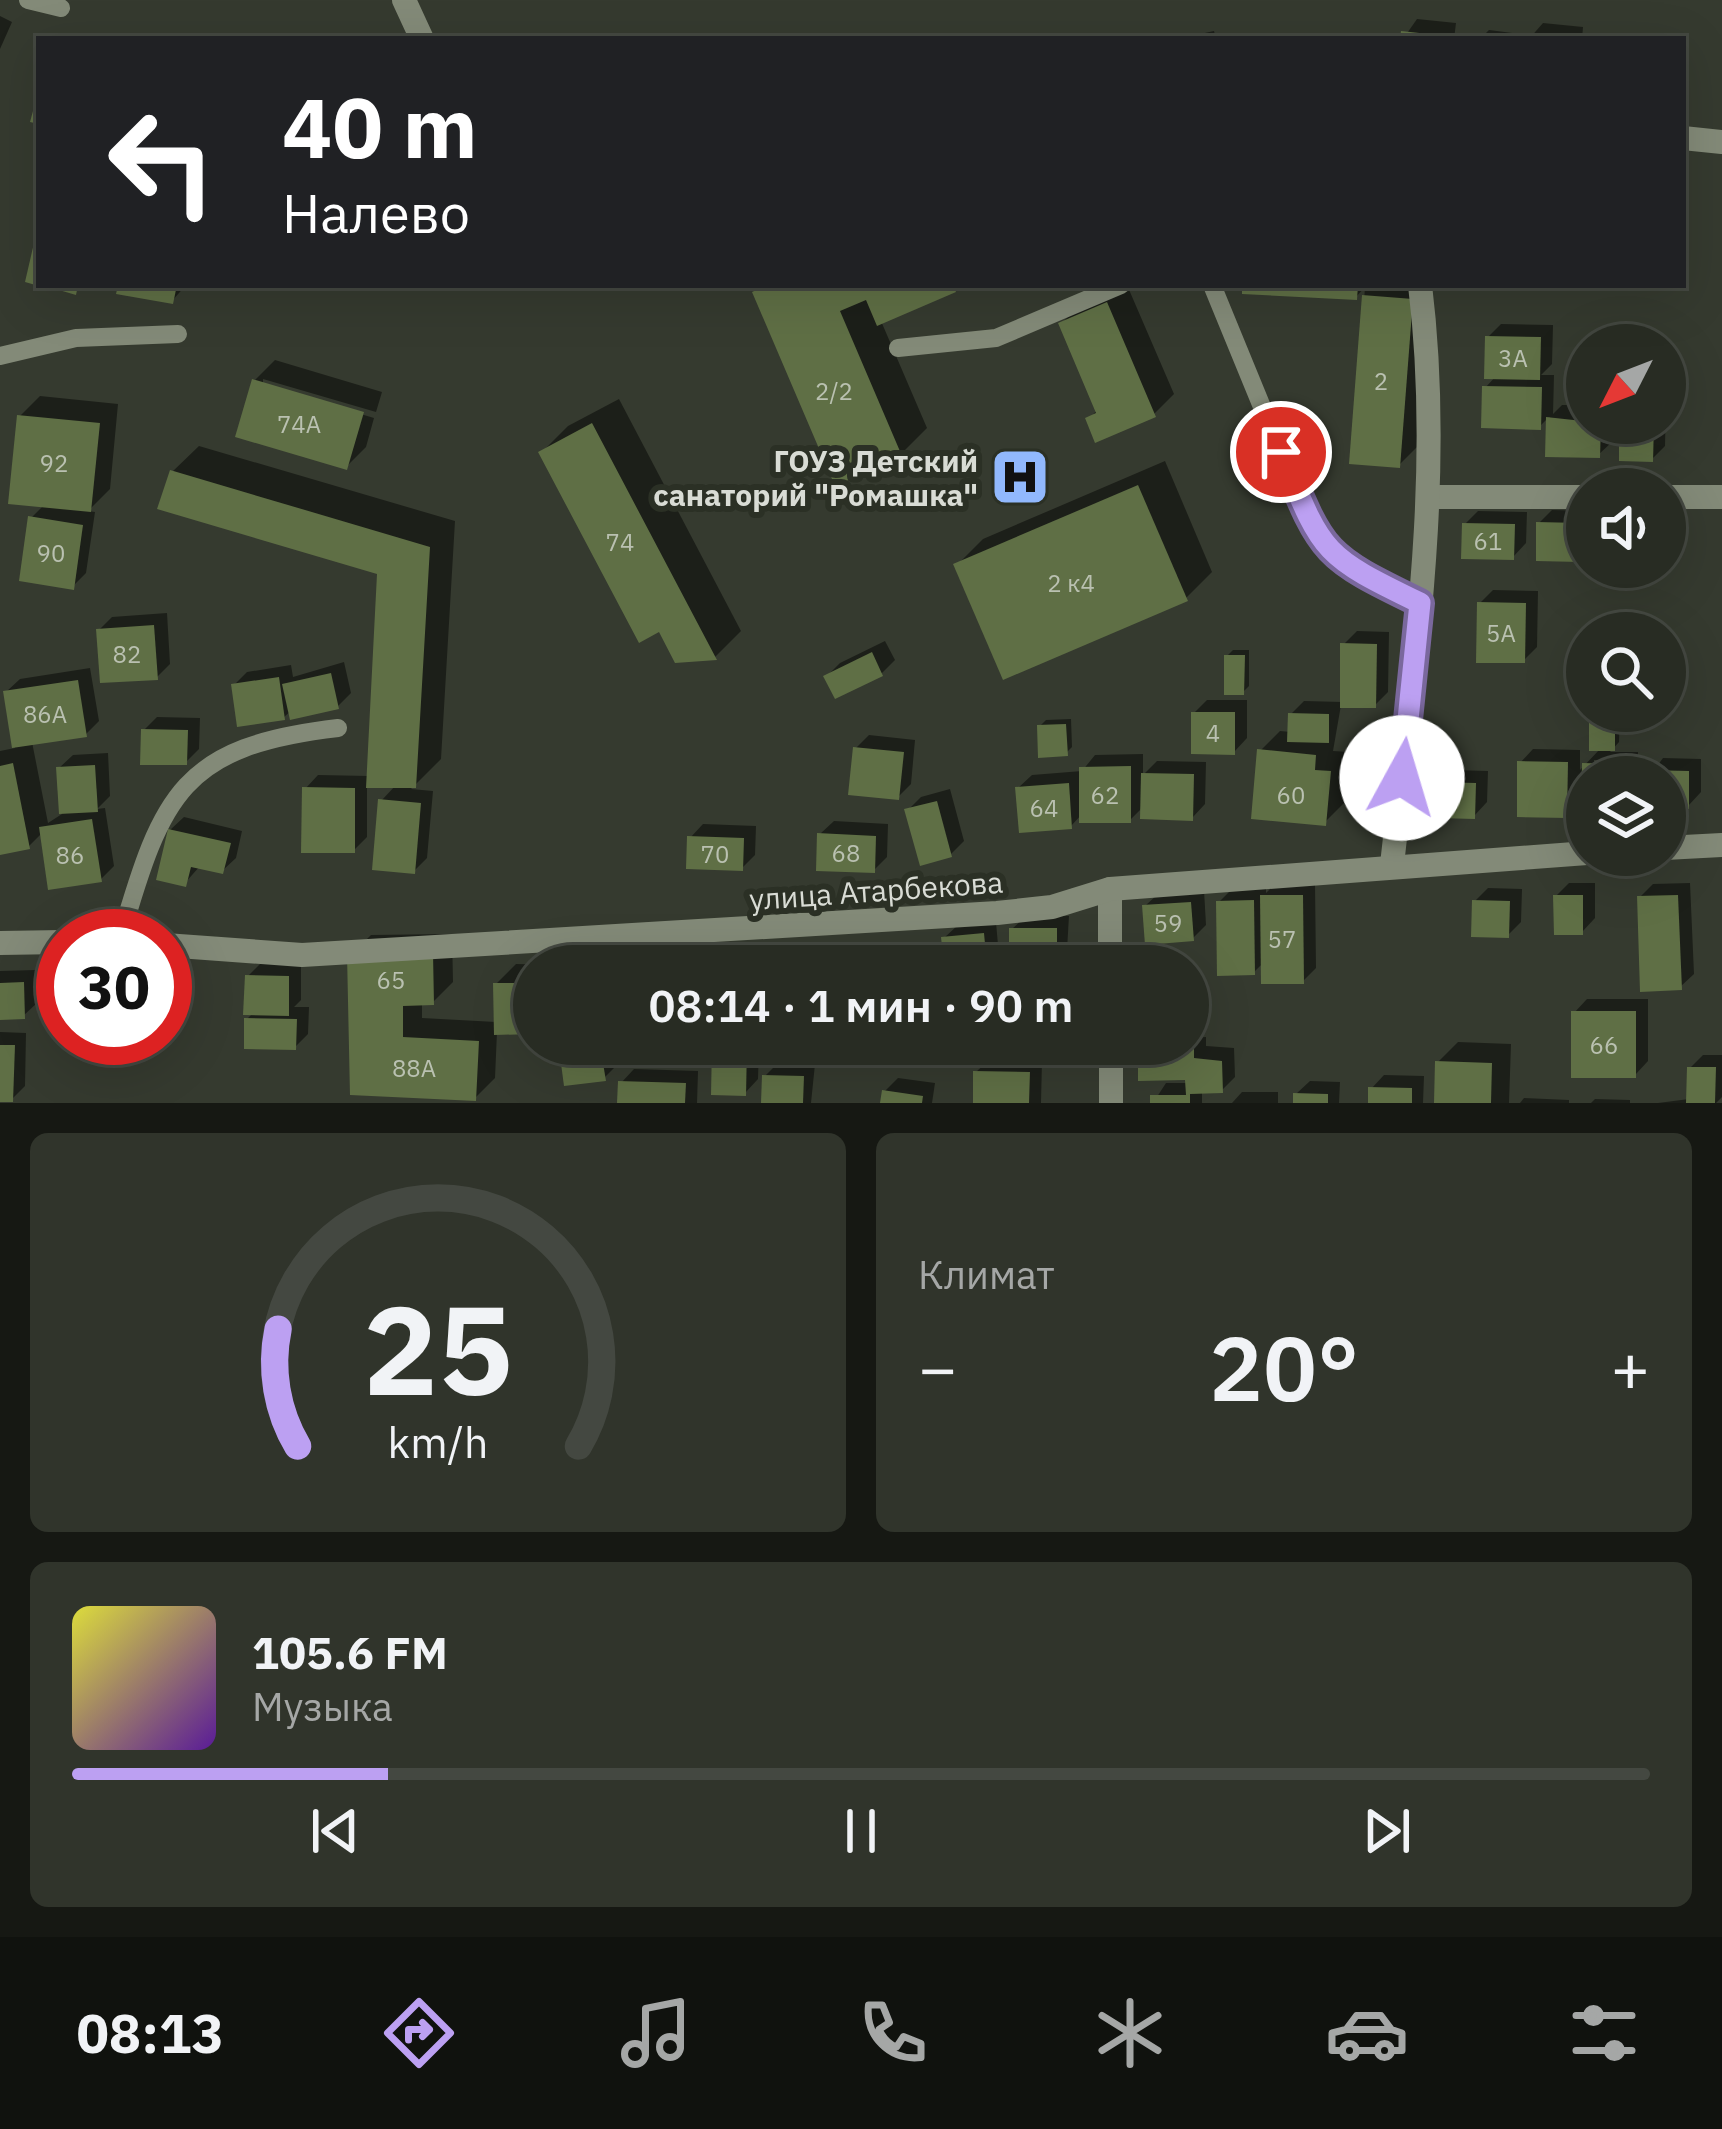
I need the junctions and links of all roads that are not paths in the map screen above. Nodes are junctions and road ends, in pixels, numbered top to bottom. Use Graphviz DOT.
graph roads {
  1 [pos="28,0"];
  2 [pos="404,0"];
  3 [pos="62,8"];
  4 [pos="421,36"];
  5 [pos="1686,138"];
  6 [pos="1722,142"];
  7 [pos="1114,288"];
  8 [pos="1213,288"];
  9 [pos="1420,288"];
  10 [pos="178,334"];
  11 [pos="898,348"];
  12 [pos="0,356"];
  13 [pos="1431,497"];
  14 [pos="1566,497"];
  15 [pos="1686,497"];
  16 [pos="1722,497"];
  17 [pos="1420,603"];
  18 [pos="338,728"];
  19 [pos="1722,845"];
  20 [pos="1686,847"];
  21 [pos="1566,854"];
  22 [pos="1392,865"];
  23 [pos="1110,890"];
  24 [pos="129,909"];
  25 [pos="36,942"];
  26 [pos="0,943"];
  27 [pos="1110,945"];
  28 [pos="192,947"];
  29 [pos="1111,1065"];
  30 [pos="1111,1103"];
  1 -- 3 [label="lane"];
  2 -- 4 [label="street"];
  5 -- 6 [label="street"];
  7 -- 11 [label="lane"];
  8 -- 17 [label="lane"];
  9 -- 13 [label="street"];
  10 -- 12 [label="lane"];
  13 -- 14 [label="street"];
  13 -- 17 [label="street"];
  15 -- 16 [label="street"];
  17 -- 22 [label="street"];
  18 -- 24 [label="lane"];
  19 -- 20 [label="street"];
  21 -- 22 [label="street, улица Атарбекова"];
  22 -- 23 [label="street, улица Атарбекова"];
  23 -- 27 [label="street"];
  23 -- 28 [label="street, улица Атарбекова"];
  25 -- 26 [label="street"];
  29 -- 30 [label="street"];
}
